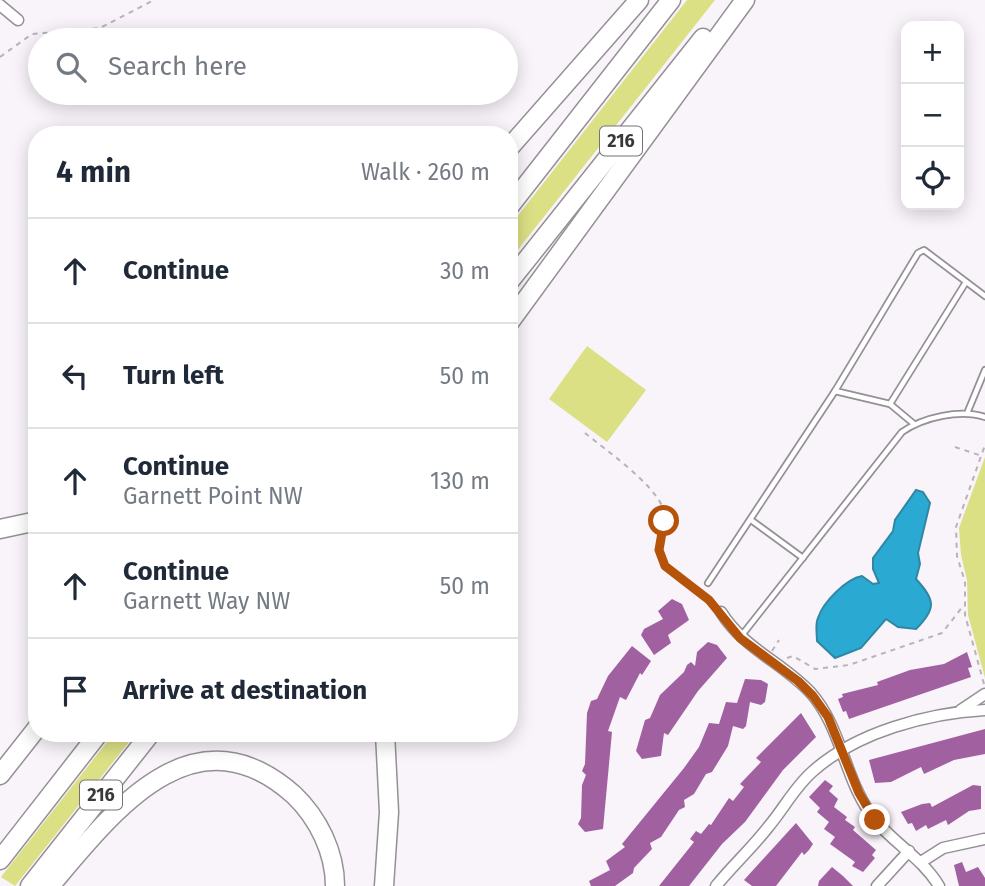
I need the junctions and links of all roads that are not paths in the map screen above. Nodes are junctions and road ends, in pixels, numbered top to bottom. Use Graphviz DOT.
graph roads {
  1 [pos="639,0"];
  2 [pos="671,0"];
  3 [pos="733,0"];
  4 [pos="745,0"];
  5 [pos="0,5"];
  6 [pos="18,20"];
  7 [pos="518,138"];
  8 [pos="518,196"];
  9 [pos="518,271"];
  10 [pos="966,282"];
  11 [pos="985,296"];
  12 [pos="518,311"];
  13 [pos="985,370"];
  14 [pos="835,391"];
  15 [pos="890,404"];
  16 [pos="968,411"];
  17 [pos="985,417"];
  18 [pos="914,424"];
  19 [pos="751,520"];
  20 [pos="28,523"];
  21 [pos="0,529"];
  22 [pos="803,558"];
  23 [pos="708,583"];
  24 [pos="721,612"];
  25 [pos="740,638"];
  26 [pos="985,694"];
  27 [pos="961,710"];
  28 [pos="985,710"];
  29 [pos="28,739"];
  30 [pos="92,742"];
  31 [pos="145,742"];
  32 [pos="385,742"];
  33 [pos="841,751"];
  34 [pos="0,775"];
  35 [pos="984,839"];
  36 [pos="909,851"];
  37 [pos="0,860"];
  38 [pos="59,862"];
  39 [pos="921,862"];
  40 [pos="30,886"];
  41 [pos="50,886"];
  42 [pos="335,886"];
  43 [pos="382,886"];
  44 [pos="716,886"];
  45 [pos="877,886"];
  46 [pos="939,886"];
  1 -- 7 [label="highway"];
  2 -- 8 [label="highway, 216"];
  3 -- 9 [label="highway, 216"];
  4 -- 12 [label="highway"];
  5 -- 6 [label="street"];
  10 -- 11 [label="lane"];
  10 -- 14 [label="lane"];
  10 -- 15 [label="lane"];
  13 -- 16 [label="lane"];
  14 -- 15 [label="lane"];
  14 -- 19 [label="lane"];
  15 -- 18 [label="lane"];
  16 -- 17 [label="lane"];
  16 -- 18 [label="lane"];
  18 -- 22 [label="lane"];
  19 -- 22 [label="lane"];
  19 -- 23 [label="lane"];
  20 -- 21 [label="highway"];
  22 -- 25 [label="lane"];
  24 -- 25 [label="street"];
  25 -- 33 [label="street"];
  26 -- 27 [label="street"];
  27 -- 28 [label="street"];
  27 -- 33 [label="street"];
  29 -- 34 [label="highway"];
  30 -- 37 [label="highway, 216"];
  31 -- 38 [label="highway, 216"];
  32 -- 43 [label="highway"];
  33 -- 36 [label="street"];
  33 -- 44 [label="street"];
  35 -- 39 [label="street"];
  36 -- 39 [label="street"];
  36 -- 45 [label="street"];
  38 -- 40 [label="highway, 216"];
  38 -- 41 [label="highway"];
  38 -- 42 [label="highway"];
  39 -- 46 [label="street"];
}
